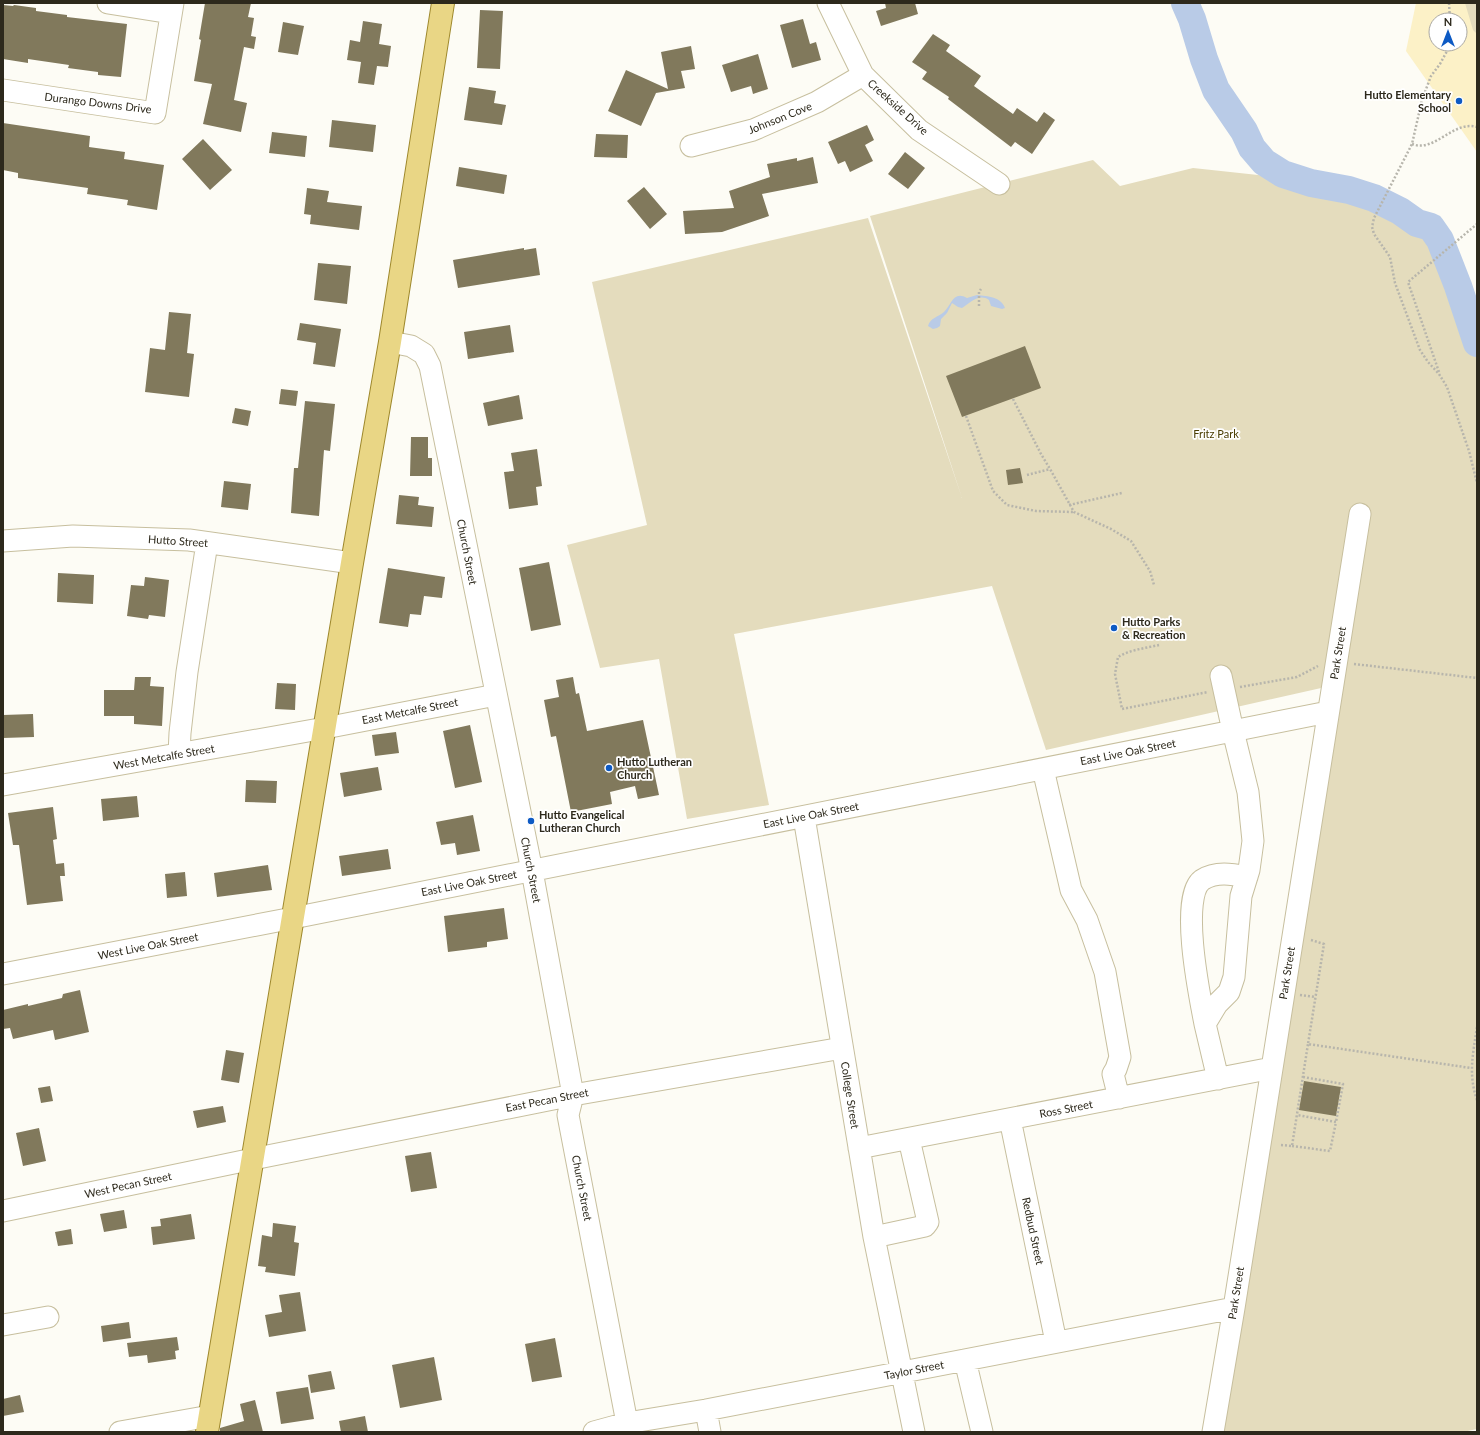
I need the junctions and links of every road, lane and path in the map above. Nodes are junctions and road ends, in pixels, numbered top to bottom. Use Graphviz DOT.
graph roads {
  1 [pos="108,3"];
  2 [pos="443,3"];
  3 [pos="828,3"];
  4 [pos="172,8"];
  5 [pos="1446,52"];
  6 [pos="863,75"];
  7 [pos="3,90"];
  8 [pos="1477,128"];
  9 [pos="1412,144"];
  10 [pos="690,146"];
  11 [pos="999,184"];
  12 [pos="1477,224"];
  13 [pos="981,289"];
  14 [pos="979,304"];
  15 [pos="390,342"];
  16 [pos="1440,374"];
  17 [pos="1012,399"];
  18 [pos="966,416"];
  19 [pos="1050,469"];
  20 [pos="1027,475"];
  21 [pos="1477,483"];
  22 [pos="1122,493"];
  23 [pos="1069,505"];
  24 [pos="1074,512"];
  25 [pos="1360,514"];
  26 [pos="3,541"];
  27 [pos="207,543"];
  28 [pos="352,563"];
  29 [pos="1154,585"];
  30 [pos="1159,645"];
  31 [pos="1223,682"];
  32 [pos="496,695"];
  33 [pos="1328,712"];
  34 [pos="325,728"];
  35 [pos="1233,731"];
  36 [pos="179,754"];
  37 [pos="1043,769"];
  38 [pos="3,785"];
  39 [pos="804,816"];
  40 [pos="532,871"];
  41 [pos="1247,877"];
  42 [pos="293,918"];
  43 [pos="1312,934"];
  44 [pos="3,974"];
  45 [pos="1294,994"];
  46 [pos="1316,998"];
  47 [pos="1205,1024"];
  48 [pos="1477,1027"];
  49 [pos="1308,1044"];
  50 [pos="842,1048"];
  51 [pos="1272,1068"];
  52 [pos="1471,1068"];
  53 [pos="1302,1077"];
  54 [pos="1218,1079"];
  55 [pos="573,1094"];
  56 [pos="1119,1098"];
  57 [pos="1477,1100"];
  58 [pos="1297,1115"];
  59 [pos="1010,1119"];
  60 [pos="1336,1122"];
  61 [pos="909,1139"];
  62 [pos="1281,1145"];
  63 [pos="1292,1146"];
  64 [pos="859,1148"];
  65 [pos="253,1159"];
  66 [pos="3,1211"];
  67 [pos="874,1236"];
  68 [pos="1234,1308"];
  69 [pos="48,1317"];
  70 [pos="3,1325"];
  71 [pos="1056,1342"];
  72 [pos="965,1360"];
  73 [pos="901,1373"];
  74 [pos="706,1410"];
  75 [pos="627,1423"];
  76 [pos="209,1424"];
  77 [pos="120,1432"];
  78 [pos="594,1432"];
  79 [pos="710,1432"];
  80 [pos="914,1432"];
  81 [pos="982,1432"];
  82 [pos="1213,1432"];
  1 -- 4 [label="street"];
  2 -- 15 [label="main road"];
  3 -- 6 [label="street, Creekside Drive"];
  4 -- 7 [label="street, Durango Downs Drive"];
  5 -- 9 [label="path"];
  6 -- 10 [label="street, Johnson Cove"];
  6 -- 11 [label="street, Creekside Drive"];
  8 -- 9 [label="path"];
  9 -- 16 [label="path"];
  12 -- 16 [label="path"];
  13 -- 14 [label="path"];
  15 -- 28 [label="main road"];
  15 -- 32 [label="street, Church Street"];
  16 -- 21 [label="path"];
  17 -- 19 [label="path"];
  18 -- 24 [label="path"];
  19 -- 20 [label="path"];
  19 -- 23 [label="path"];
  22 -- 23 [label="path"];
  23 -- 24 [label="path"];
  24 -- 29 [label="path"];
  25 -- 33 [label="street, Park Street"];
  26 -- 27 [label="street, Hutto Street"];
  27 -- 28 [label="street, Hutto Street"];
  27 -- 36 [label="street"];
  28 -- 34 [label="main road"];
  30 -- 31 [label="path"];
  31 -- 35 [label="street"];
  32 -- 34 [label="street, East Metcalfe Street"];
  32 -- 40 [label="street, Church Street"];
  33 -- 35 [label="street, East Live Oak Street"];
  33 -- 51 [label="street, Park Street"];
  34 -- 36 [label="street, West Metcalfe Street"];
  34 -- 42 [label="main road"];
  35 -- 37 [label="street, East Live Oak Street"];
  35 -- 41 [label="street"];
  36 -- 38 [label="street, West Metcalfe Street"];
  37 -- 39 [label="street, East Live Oak Street"];
  37 -- 56 [label="street"];
  39 -- 40 [label="street, East Live Oak Street"];
  39 -- 50 [label="street, College Street"];
  40 -- 42 [label="street, East Live Oak Street"];
  40 -- 55 [label="street, Church Street"];
  41 -- 47 [label="street"];
  41 -- 47 [label="street"];
  42 -- 44 [label="street, West Live Oak Street"];
  42 -- 65 [label="main road"];
  43 -- 46 [label="path"];
  45 -- 46 [label="path"];
  46 -- 49 [label="path"];
  47 -- 54 [label="street"];
  48 -- 52 [label="path"];
  49 -- 52 [label="path"];
  49 -- 53 [label="path"];
  50 -- 55 [label="street, East Pecan Street"];
  50 -- 64 [label="street, College Street"];
  51 -- 54 [label="street, Ross Street"];
  51 -- 68 [label="street, Park Street"];
  52 -- 57 [label="path"];
  53 -- 58 [label="path"];
  53 -- 60 [label="path"];
  54 -- 56 [label="street, Ross Street"];
  55 -- 65 [label="street, East Pecan Street"];
  55 -- 75 [label="street, Church Street"];
  56 -- 59 [label="street, Ross Street"];
  58 -- 60 [label="path"];
  58 -- 63 [label="path"];
  59 -- 61 [label="street, Ross Street"];
  59 -- 71 [label="street, Redbud Street"];
  60 -- 63 [label="path"];
  61 -- 64 [label="street, Ross Street"];
  61 -- 67 [label="street"];
  62 -- 63 [label="path"];
  64 -- 67 [label="street, College Street"];
  65 -- 66 [label="street, West Pecan Street"];
  65 -- 76 [label="main road"];
  67 -- 73 [label="street, College Street"];
  68 -- 71 [label="street, Taylor Street"];
  68 -- 82 [label="street, Park Street"];
  69 -- 70 [label="street"];
  71 -- 72 [label="street, Taylor Street"];
  72 -- 73 [label="street, Taylor Street"];
  72 -- 81 [label="street"];
  73 -- 74 [label="street, Taylor Street"];
  73 -- 80 [label="street, College Street"];
  74 -- 75 [label="street, Taylor Street"];
  74 -- 79 [label="street"];
  75 -- 78 [label="street, Taylor Street"];
  76 -- 77 [label="street"];
}
